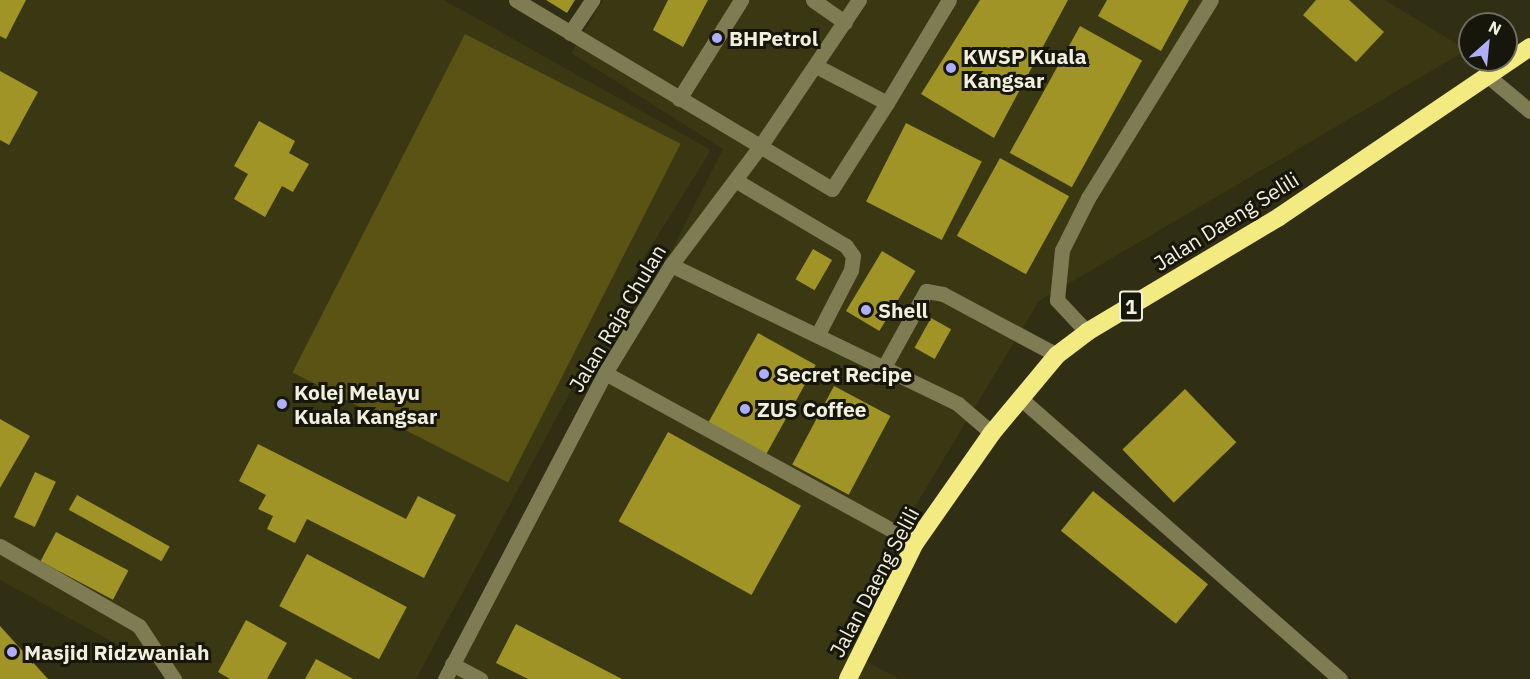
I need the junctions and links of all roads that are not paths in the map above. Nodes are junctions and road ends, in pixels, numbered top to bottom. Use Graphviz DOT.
graph roads {
  1 [pos="516,0"];
  2 [pos="592,0"];
  3 [pos="741,0"];
  4 [pos="813,0"];
  5 [pos="860,0"];
  6 [pos="949,0"];
  7 [pos="1211,0"];
  8 [pos="845,22"];
  9 [pos="570,33"];
  10 [pos="1530,47"];
  11 [pos="816,66"];
  12 [pos="1489,77"];
  13 [pos="679,99"];
  14 [pos="887,103"];
  15 [pos="1530,111"];
  16 [pos="759,148"];
  17 [pos="735,180"];
  18 [pos="671,265"];
  19 [pos="1087,332"];
  20 [pos="818,334"];
  21 [pos="1057,355"];
  22 [pos="884,367"];
  23 [pos="605,373"];
  24 [pos="1020,398"];
  25 [pos="992,433"];
  26 [pos="915,543"];
  27 [pos="0,546"];
  28 [pos="452,664"];
  29 [pos="174,679"];
  30 [pos="444,679"];
  31 [pos="480,679"];
  32 [pos="848,679"];
  33 [pos="1340,679"];
  1 -- 9 [label="street"];
  2 -- 9 [label="street"];
  3 -- 13 [label="street"];
  4 -- 8 [label="street"];
  5 -- 8 [label="street, Jalan Raja Chulan"];
  6 -- 14 [label="street"];
  7 -- 19 [label="street"];
  8 -- 11 [label="street, Jalan Raja Chulan"];
  9 -- 13 [label="street"];
  10 -- 12 [label="highway, Jalan Daeng Selili / 1"];
  11 -- 14 [label="street"];
  11 -- 16 [label="street, Jalan Raja Chulan"];
  12 -- 15 [label="street"];
  12 -- 19 [label="highway, Jalan Daeng Selili / 1"];
  13 -- 16 [label="street"];
  14 -- 16 [label="street"];
  16 -- 17 [label="street, Jalan Raja Chulan"];
  17 -- 18 [label="street, Jalan Raja Chulan"];
  17 -- 20 [label="street"];
  18 -- 20 [label="street"];
  18 -- 23 [label="street, Jalan Raja Chulan"];
  19 -- 21 [label="highway, Jalan Daeng Selili / 1"];
  20 -- 22 [label="street"];
  21 -- 22 [label="street"];
  21 -- 24 [label="highway, Jalan Daeng Selili / 1"];
  22 -- 25 [label="street"];
  23 -- 26 [label="street"];
  23 -- 28 [label="street, Jalan Raja Chulan"];
  24 -- 25 [label="highway, Jalan Daeng Selili / 1"];
  24 -- 33 [label="street"];
  25 -- 26 [label="highway, Jalan Daeng Selili / 1"];
  26 -- 32 [label="highway, Jalan Daeng Selili / 1"];
  27 -- 29 [label="street"];
  28 -- 30 [label="street, Jalan Raja Chulan"];
  28 -- 31 [label="street"];
}
